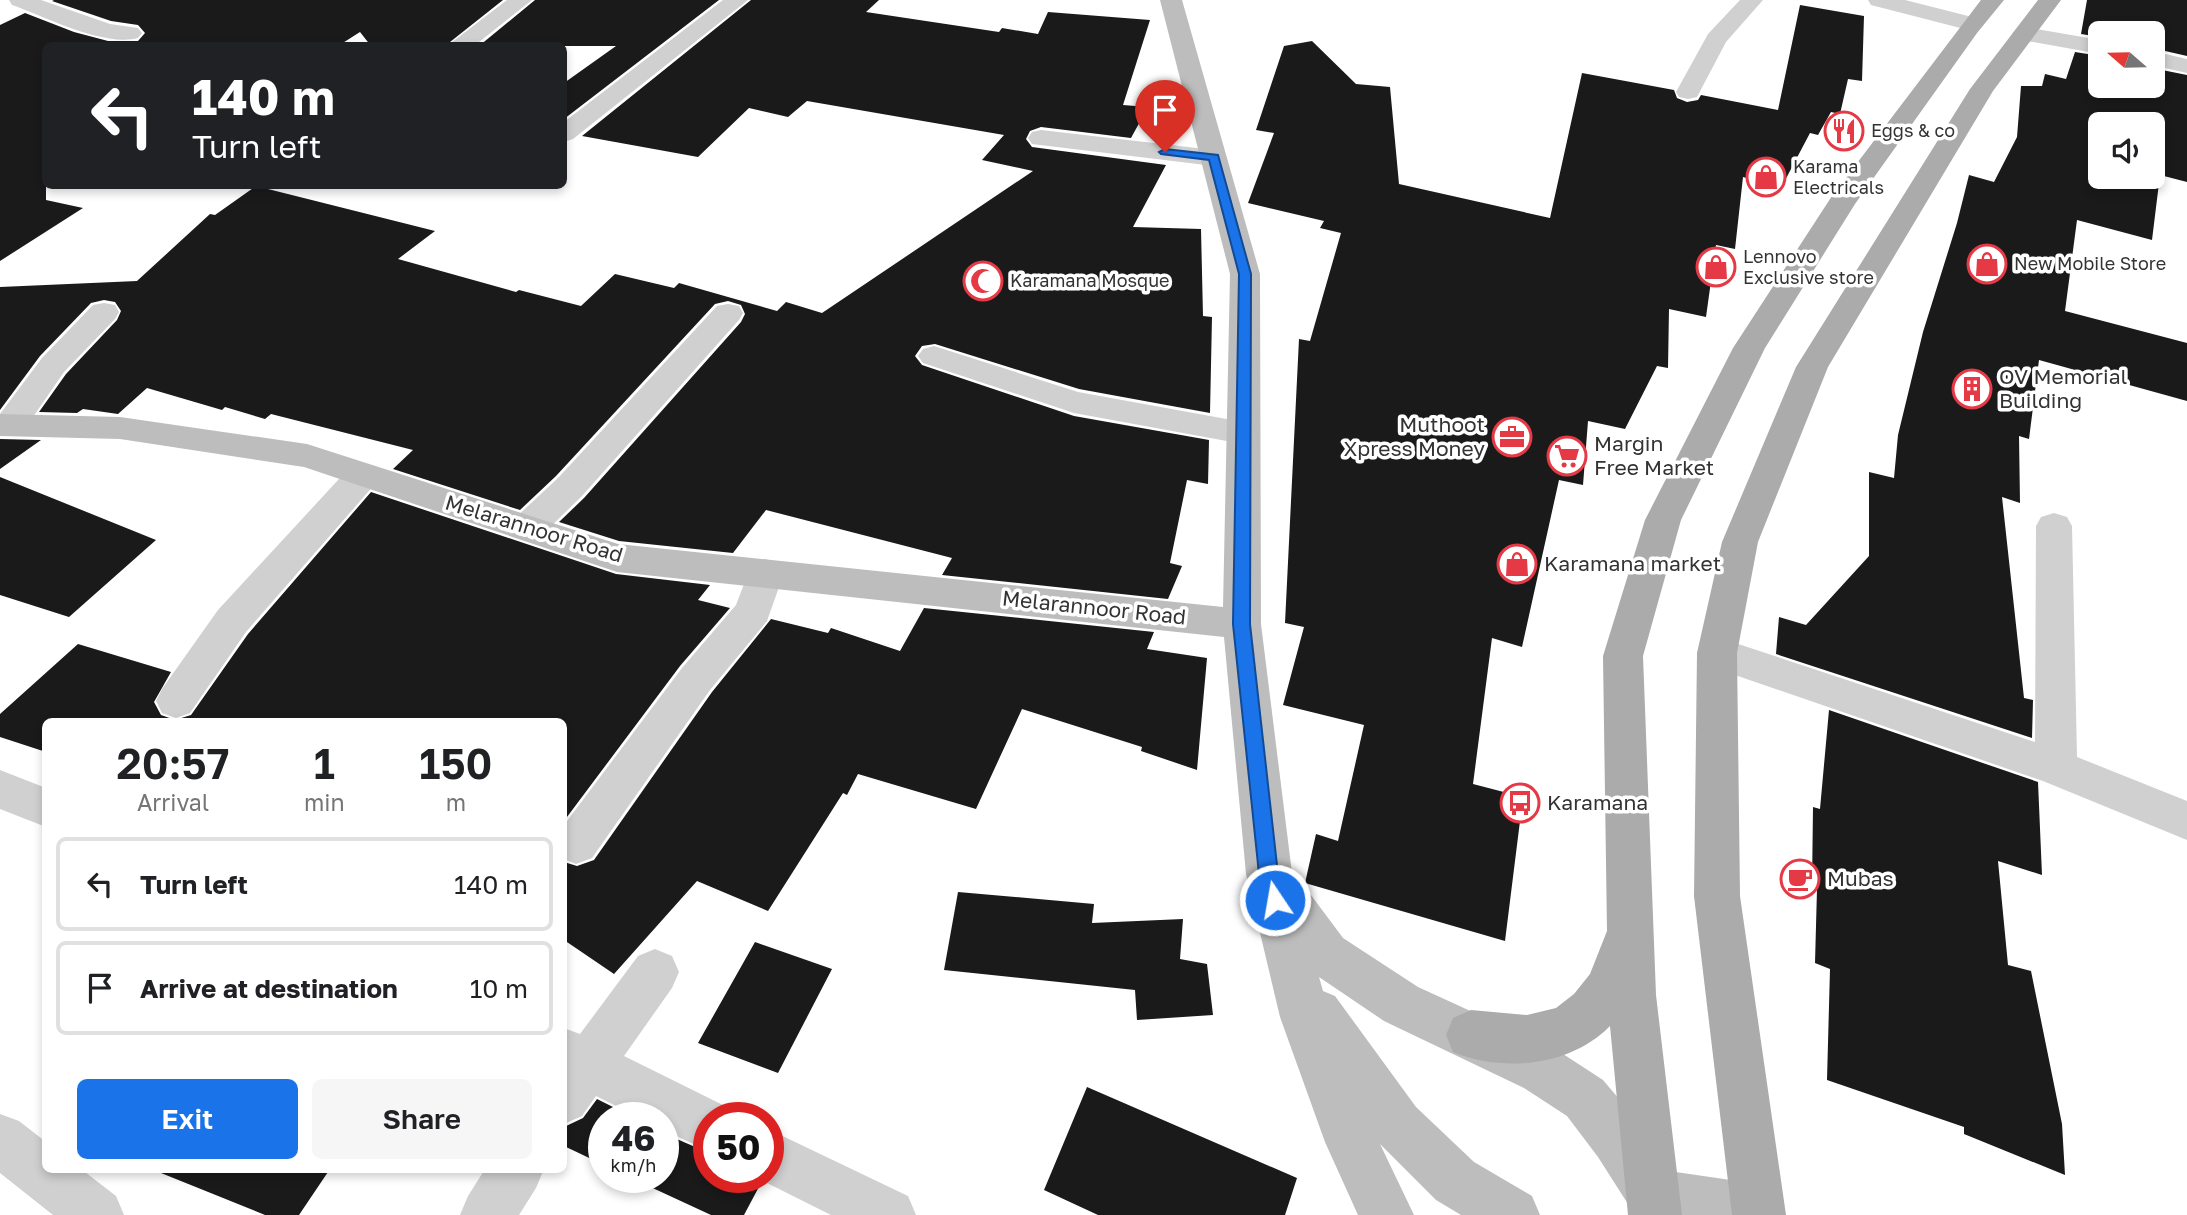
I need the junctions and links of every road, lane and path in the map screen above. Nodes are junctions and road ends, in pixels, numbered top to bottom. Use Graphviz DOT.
graph roads {
  1 [pos="20,0"];
  2 [pos="521,0"];
  3 [pos="737,0"];
  4 [pos="1171,0"];
  5 [pos="1752,0"];
  6 [pos="1879,0"];
  7 [pos="2050,0"];
  8 [pos="1982,12"];
  9 [pos="130,33"];
  10 [pos="2024,34"];
  11 [pos="463,42"];
  12 [pos="2088,45"];
  13 [pos="2165,61"];
  14 [pos="2187,66"];
  15 [pos="1688,92"];
  16 [pos="567,132"];
  17 [pos="1041,138"];
  18 [pos="1214,158"];
  19 [pos="104,312"];
  20 [pos="728,313"];
  21 [pos="933,356"];
  22 [pos="5,425"];
  23 [pos="1243,433"];
  24 [pos="363,475"];
  25 [pos="2054,526"];
  26 [pos="527,528"];
  27 [pos="765,573"];
  28 [pos="1241,624"];
  29 [pos="1717,653"];
  30 [pos="176,701"];
  31 [pos="2056,767"];
  32 [pos="0,789"];
  33 [pos="42,806"];
  34 [pos="2187,821"];
  35 [pos="576,844"];
  36 [pos="1269,874"];
  37 [pos="1630,923"];
  38 [pos="654,972"];
  39 [pos="1294,978"];
  40 [pos="1471,1035"];
  41 [pos="571,1072"];
  42 [pos="693,1119"];
  43 [pos="0,1140"];
  44 [pos="784,1163"];
  45 [pos="42,1172"];
  46 [pos="43,1173"];
  47 [pos="514,1173"];
  48 [pos="1646,1209"];
  49 [pos="1758,1213"];
  50 [pos="97,1215"];
  51 [pos="487,1215"];
  52 [pos="889,1215"];
  53 [pos="1387,1215"];
  54 [pos="1513,1215"];
  1 -- 9 [label="street"];
  2 -- 11 [label="street"];
  3 -- 16 [label="street"];
  4 -- 18 [label="main road"];
  5 -- 15 [label="street"];
  6 -- 8 [label="street"];
  7 -- 10 [label="main road"];
  8 -- 37 [label="main road"];
  10 -- 12 [label="street"];
  10 -- 29 [label="main road"];
  13 -- 14 [label="street"];
  17 -- 18 [label="street"];
  18 -- 23 [label="main road"];
  19 -- 22 [label="street"];
  20 -- 26 [label="street"];
  21 -- 23 [label="street"];
  22 -- 24 [label="main road, Melarannoor Road"];
  23 -- 28 [label="main road"];
  24 -- 26 [label="main road, Melarannoor Road"];
  24 -- 30 [label="street"];
  25 -- 31 [label="street"];
  26 -- 27 [label="main road, Melarannoor Road"];
  27 -- 28 [label="main road, Melarannoor Road"];
  27 -- 35 [label="street"];
  28 -- 36 [label="main road"];
  29 -- 31 [label="street"];
  29 -- 49 [label="main road"];
  31 -- 34 [label="street"];
  32 -- 33 [label="street"];
  36 -- 39 [label="main road"];
  36 -- 40 [label="main road"];
  37 -- 40 [label="main road"];
  37 -- 48 [label="main road"];
  38 -- 41 [label="street"];
  39 -- 53 [label="main road"];
  39 -- 54 [label="main road"];
  40 -- 48 [label="main road"];
  41 -- 42 [label="street"];
  43 -- 45 [label="street"];
  44 -- 52 [label="street"];
  46 -- 50 [label="street"];
  47 -- 51 [label="street"];
  48 -- 49 [label="main road"];
}
